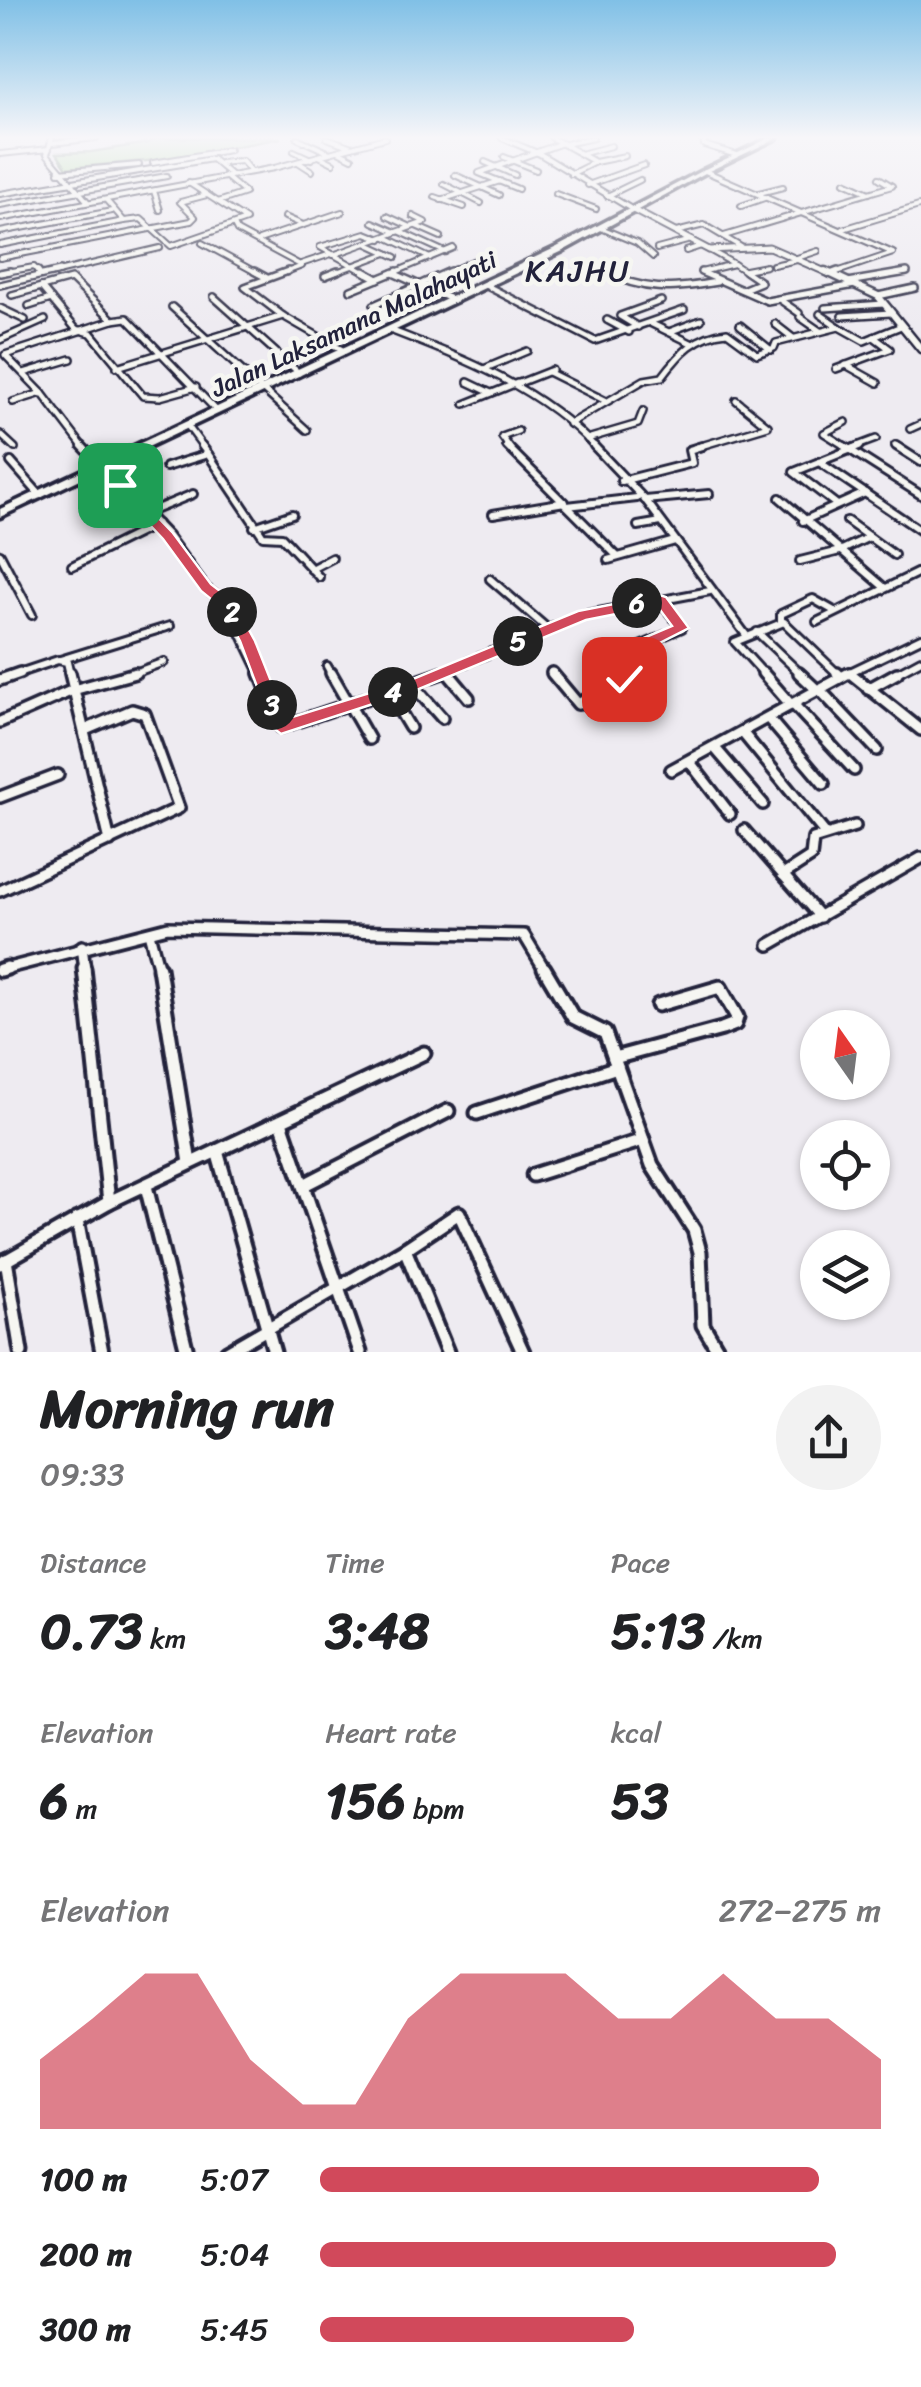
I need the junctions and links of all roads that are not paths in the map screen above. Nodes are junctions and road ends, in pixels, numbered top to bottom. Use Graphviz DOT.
graph roads {
  1 [pos="96,201"];
  2 [pos="107,201"];
  3 [pos="157,201"];
  4 [pos="184,201"];
  5 [pos="444,201"];
  6 [pos="580,201"];
  7 [pos="616,201"];
  8 [pos="649,201"];
  9 [pos="755,201"];
  10 [pos="776,201"];
  11 [pos="842,201"];
  12 [pos="88,202"];
  13 [pos="218,202"];
  14 [pos="577,202"];
  15 [pos="740,206"];
  16 [pos="918,206"];
  17 [pos="464,208"];
  18 [pos="596,209"];
  19 [pos="160,210"];
  20 [pos="633,210"];
  21 [pos="112,211"];
  22 [pos="342,212"];
  23 [pos="803,213"];
  24 [pos="388,216"];
  25 [pos="413,216"];
  26 [pos="286,217"];
  27 [pos="0,219"];
  28 [pos="124,221"];
  29 [pos="373,222"];
  30 [pos="718,222"];
  31 [pos="176,224"];
  32 [pos="303,225"];
  33 [pos="704,225"];
  34 [pos="234,227"];
  35 [pos="414,227"];
  36 [pos="601,228"];
  37 [pos="152,229"];
  38 [pos="180,230"];
  39 [pos="843,230"];
  40 [pos="0,232"];
  41 [pos="400,232"];
  42 [pos="676,232"];
  43 [pos="129,234"];
  44 [pos="724,236"];
  45 [pos="441,237"];
  46 [pos="106,238"];
  47 [pos="383,238"];
  48 [pos="258,240"];
  49 [pos="690,240"];
  50 [pos="204,242"];
  51 [pos="80,243"];
  52 [pos="137,243"];
  53 [pos="368,244"];
  54 [pos="0,245"];
  55 [pos="113,248"];
  56 [pos="160,248"];
  57 [pos="437,248"];
  58 [pos="705,248"];
  59 [pos="740,248"];
  60 [pos="657,249"];
  61 [pos="86,250"];
  62 [pos="686,251"];
  63 [pos="818,251"];
  64 [pos="445,252"];
  65 [pos="387,253"];
  66 [pos="332,254"];
  67 [pos="396,257"];
  68 [pos="653,257"];
  69 [pos="0,258"];
  70 [pos="430,258"];
  71 [pos="475,260"];
  72 [pos="795,260"];
  73 [pos="300,264"];
  74 [pos="734,264"];
  75 [pos="354,266"];
  76 [pos="62,269"];
  77 [pos="602,270"];
  78 [pos="745,270"];
  79 [pos="907,272"];
  80 [pos="0,273"];
  81 [pos="393,273"];
  82 [pos="40,274"];
  83 [pos="830,274"];
  84 [pos="325,276"];
  85 [pos="267,278"];
  86 [pos="378,278"];
  87 [pos="71,279"];
  88 [pos="717,282"];
  89 [pos="851,284"];
  90 [pos="0,285"];
  91 [pos="485,285"];
  92 [pos="420,286"];
  93 [pos="41,287"];
  94 [pos="915,288"];
  95 [pos="744,289"];
  96 [pos="351,290"];
  97 [pos="12,294"];
  98 [pos="878,296"];
  99 [pos="214,297"];
  100 [pos="779,299"];
  101 [pos="52,300"];
  102 [pos="453,300"];
  103 [pos="661,301"];
  104 [pos="374,304"];
  105 [pos="884,304"];
  106 [pos="29,306"];
  107 [pos="172,307"];
  108 [pos="0,308"];
  109 [pos="684,310"];
  110 [pos="891,313"];
  111 [pos="13,315"];
  112 [pos="283,316"];
  113 [pos="842,316"];
  114 [pos="0,320"];
  115 [pos="25,320"];
  116 [pos="45,320"];
  117 [pos="113,320"];
  118 [pos="607,320"];
  119 [pos="701,320"];
  120 [pos="650,323"];
  121 [pos="775,324"];
  122 [pos="740,325"];
  123 [pos="901,326"];
  124 [pos="248,327"];
  125 [pos="839,327"];
  126 [pos="639,328"];
  127 [pos="78,330"];
  128 [pos="390,330"];
  129 [pos="820,331"];
  130 [pos="629,332"];
  131 [pos="670,332"];
  132 [pos="874,337"];
  133 [pos="794,338"];
  134 [pos="0,340"];
  135 [pos="206,340"];
  136 [pos="691,343"];
  137 [pos="921,349"];
  138 [pos="771,350"];
  139 [pos="527,351"];
  140 [pos="344,352"];
  141 [pos="164,353"];
  142 [pos="2,355"];
  143 [pos="71,359"];
  144 [pos="846,365"];
  145 [pos="117,367"];
  146 [pos="486,368"];
  147 [pos="836,369"];
  148 [pos="24,373"];
  149 [pos="299,373"];
  150 [pos="468,382"];
  151 [pos="518,383"];
  152 [pos="878,383"];
  153 [pos="196,387"];
  154 [pos="580,388"];
  155 [pos="264,389"];
  156 [pos="42,393"];
  157 [pos="492,394"];
  158 [pos="571,394"];
  159 [pos="736,400"];
  160 [pos="606,401"];
  161 [pos="13,402"];
  162 [pos="466,404"];
  163 [pos="216,411"];
  164 [pos="643,411"];
  165 [pos="846,422"];
  166 [pos="570,424"];
  167 [pos="921,424"];
  168 [pos="187,426"];
  169 [pos="910,429"];
  170 [pos="306,430"];
  171 [pos="518,431"];
  172 [pos="0,434"];
  173 [pos="587,439"];
  174 [pos="876,439"];
  175 [pos="895,445"];
  176 [pos="15,448"];
  177 [pos="850,450"];
  178 [pos="208,454"];
  179 [pos="920,460"];
  180 [pos="11,462"];
  181 [pos="819,462"];
  182 [pos="101,466"];
  183 [pos="166,467"];
  184 [pos="620,481"];
  185 [pos="865,493"];
  186 [pos="193,494"];
  187 [pos="709,494"];
  188 [pos="921,495"];
  189 [pos="40,496"];
  190 [pos="780,498"];
  191 [pos="642,499"];
  192 [pos="0,500"];
  193 [pos="566,504"];
  194 [pos="836,505"];
  195 [pos="4,511"];
  196 [pos="147,513"];
  197 [pos="292,514"];
  198 [pos="494,514"];
  199 [pos="847,521"];
  200 [pos="661,522"];
  201 [pos="803,522"];
  202 [pos="157,524"];
  203 [pos="638,526"];
  204 [pos="254,527"];
  205 [pos="921,531"];
  206 [pos="869,537"];
  207 [pos="675,541"];
  208 [pos="840,551"];
  209 [pos="894,555"];
  210 [pos="617,556"];
  211 [pos="332,558"];
  212 [pos="2,559"];
  213 [pos="608,560"];
  214 [pos="800,561"];
  215 [pos="72,566"];
  216 [pos="311,569"];
  217 [pos="921,570"];
  218 [pos="319,577"];
  219 [pos="490,578"];
  220 [pos="885,588"];
  221 [pos="710,591"];
  222 [pos="660,600"];
  223 [pos="837,612"];
  224 [pos="32,615"];
  225 [pos="780,622"];
  226 [pos="817,622"];
  227 [pos="170,626"];
  228 [pos="548,628"];
  229 [pos="757,632"];
  230 [pos="746,636"];
  231 [pos="921,638"];
  232 [pos="60,660"];
  233 [pos="921,660"];
  234 [pos="164,662"];
  235 [pos="326,666"];
  236 [pos="446,672"];
  237 [pos="551,672"];
  238 [pos="846,675"];
  239 [pos="0,680"];
  240 [pos="414,685"];
  241 [pos="817,689"];
  242 [pos="73,690"];
  243 [pos="868,690"];
  244 [pos="389,693"];
  245 [pos="469,698"];
  246 [pos="792,704"];
  247 [pos="350,706"];
  248 [pos="442,718"];
  249 [pos="768,718"];
  250 [pos="0,722"];
  251 [pos="410,728"];
  252 [pos="85,730"];
  253 [pos="921,730"];
  254 [pos="742,732"];
  255 [pos="369,740"];
  256 [pos="715,748"];
  257 [pos="876,750"];
  258 [pos="689,761"];
  259 [pos="671,770"];
  260 [pos="854,770"];
  261 [pos="58,775"];
  262 [pos="824,784"];
  263 [pos="0,797"];
  264 [pos="763,804"];
  265 [pos="730,814"];
  266 [pos="855,826"];
  267 [pos="744,830"];
  268 [pos="824,832"];
  269 [pos="110,841"];
  270 [pos="921,858"];
  271 [pos="783,876"];
  272 [pos="1,888"];
  273 [pos="820,918"];
  274 [pos="149,932"];
  275 [pos="769,945"];
  276 [pos="82,946"];
  277 [pos="0,970"];
  278 [pos="658,1005"];
  279 [pos="424,1053"];
  280 [pos="616,1063"];
  281 [pos="448,1112"];
  282 [pos="478,1113"];
  283 [pos="281,1122"];
  284 [pos="643,1140"];
  285 [pos="217,1151"];
  286 [pos="190,1164"];
  287 [pos="533,1175"];
  288 [pos="304,1185"];
  289 [pos="146,1186"];
  290 [pos="109,1202"];
  291 [pos="77,1219"];
  292 [pos="405,1249"];
  293 [pos="3,1262"];
  294 [pos="338,1289"];
  295 [pos="267,1330"];
  296 [pos="21,1352"];
  297 [pos="102,1352"];
  298 [pos="187,1352"];
  299 [pos="227,1352"];
  300 [pos="274,1352"];
  301 [pos="360,1352"];
  302 [pos="447,1352"];
  303 [pos="523,1352"];
  304 [pos="719,1352"];
  1 -- 12 [label="street"];
  2 -- 21 [label="street"];
  3 -- 19 [label="street"];
  4 -- 31 [label="street"];
  5 -- 17 [label="street"];
  6 -- 14 [label="street"];
  7 -- 20 [label="street"];
  8 -- 20 [label="highway, Jalan Laksamana Malahayati"];
  9 -- 15 [label="street"];
  10 -- 23 [label="street"];
  11 -- 23 [label="street"];
  12 -- 27 [label="street"];
  13 -- 34 [label="street"];
  14 -- 18 [label="street"];
  16 -- 39 [label="street"];
  20 -- 36 [label="highway, Jalan Laksamana Malahayati"];
  20 -- 42 [label="street"];
  21 -- 28 [label="street"];
  21 -- 40 [label="street"];
  22 -- 32 [label="street"];
  23 -- 39 [label="street"];
  23 -- 44 [label="street"];
  24 -- 35 [label="street"];
  25 -- 35 [label="street"];
  26 -- 32 [label="street"];
  28 -- 37 [label="street"];
  28 -- 54 [label="street"];
  29 -- 41 [label="street"];
  30 -- 33 [label="street"];
  31 -- 37 [label="street"];
  31 -- 38 [label="street"];
  32 -- 48 [label="street"];
  33 -- 42 [label="street"];
  33 -- 44 [label="street"];
  34 -- 37 [label="street"];
  34 -- 48 [label="street"];
  35 -- 41 [label="street"];
  35 -- 45 [label="street"];
  36 -- 68 [label="street"];
  36 -- 91 [label="highway, Jalan Laksamana Malahayati"];
  37 -- 43 [label="street"];
  39 -- 83 [label="street"];
  41 -- 47 [label="street"];
  41 -- 57 [label="street"];
  42 -- 49 [label="street"];
  43 -- 46 [label="street"];
  43 -- 52 [label="street"];
  44 -- 59 [label="street"];
  46 -- 51 [label="street"];
  46 -- 55 [label="street"];
  47 -- 53 [label="street"];
  47 -- 66 [label="street"];
  47 -- 70 [label="street"];
  48 -- 73 [label="street"];
  49 -- 58 [label="street"];
  49 -- 60 [label="street"];
  50 -- 85 [label="street"];
  51 -- 61 [label="street"];
  51 -- 69 [label="street"];
  53 -- 65 [label="street"];
  53 -- 66 [label="street"];
  56 -- 76 [label="street"];
  57 -- 64 [label="street"];
  57 -- 64 [label="street"];
  58 -- 59 [label="street"];
  58 -- 62 [label="street"];
  58 -- 74 [label="street"];
  59 -- 72 [label="street"];
  63 -- 72 [label="street"];
  64 -- 70 [label="street"];
  65 -- 67 [label="street"];
  65 -- 75 [label="street"];
  66 -- 73 [label="street"];
  66 -- 75 [label="street"];
  70 -- 81 [label="street"];
  71 -- 92 [label="street"];
  72 -- 78 [label="street"];
  72 -- 83 [label="street"];
  73 -- 85 [label="street"];
  74 -- 78 [label="street"];
  74 -- 88 [label="street"];
  75 -- 84 [label="street"];
  75 -- 86 [label="street"];
  76 -- 82 [label="street"];
  76 -- 87 [label="street"];
  77 -- 88 [label="street"];
  78 -- 95 [label="street"];
  79 -- 89 [label="street"];
  80 -- 82 [label="street"];
  81 -- 86 [label="street"];
  81 -- 92 [label="street"];
  82 -- 90 [label="street"];
  83 -- 89 [label="street"];
  85 -- 112 [label="street"];
  86 -- 96 [label="street"];
  87 -- 93 [label="street"];
  87 -- 117 [label="street"];
  88 -- 95 [label="street"];
  89 -- 98 [label="street"];
  89 -- 100 [label="street"];
  91 -- 102 [label="highway, Jalan Laksamana Malahayati"];
  91 -- 130 [label="street"];
  92 -- 102 [label="street"];
  92 -- 104 [label="street"];
  93 -- 97 [label="street"];
  93 -- 101 [label="street"];
  94 -- 98 [label="street"];
  95 -- 100 [label="street"];
  98 -- 105 [label="street"];
  99 -- 124 [label="street"];
  100 -- 129 [label="street"];
  101 -- 106 [label="street"];
  101 -- 127 [label="street"];
  102 -- 128 [label="highway, Jalan Laksamana Malahayati"];
  103 -- 126 [label="street"];
  105 -- 110 [label="street"];
  105 -- 125 [label="street"];
  107 -- 135 [label="street"];
  108 -- 111 [label="street"];
  109 -- 120 [label="street"];
  110 -- 113 [label="street"];
  110 -- 123 [label="street"];
  111 -- 114 [label="street"];
  111 -- 115 [label="street"];
  112 -- 124 [label="street"];
  112 -- 140 [label="street"];
  116 -- 134 [label="street"];
  117 -- 127 [label="street"];
  117 -- 141 [label="street"];
  118 -- 130 [label="street"];
  119 -- 131 [label="street"];
  120 -- 126 [label="street"];
  120 -- 131 [label="street"];
  121 -- 133 [label="street"];
  122 -- 138 [label="street"];
  123 -- 132 [label="street"];
  123 -- 137 [label="street"];
  124 -- 135 [label="street"];
  124 -- 149 [label="street"];
  125 -- 129 [label="street"];
  125 -- 132 [label="street"];
  126 -- 130 [label="street"];
  127 -- 142 [label="street"];
  127 -- 145 [label="street"];
  128 -- 140 [label="highway, Jalan Laksamana Malahayati"];
  128 -- 146 [label="street"];
  129 -- 133 [label="street"];
  131 -- 136 [label="street"];
  132 -- 144 [label="street"];
  133 -- 138 [label="street"];
  135 -- 141 [label="street"];
  135 -- 155 [label="street"];
  136 -- 138 [label="street"];
  136 -- 160 [label="street"];
  139 -- 146 [label="street"];
  140 -- 149 [label="highway, Jalan Laksamana Malahayati"];
  141 -- 145 [label="street"];
  141 -- 153 [label="street"];
  142 -- 148 [label="street"];
  143 -- 148 [label="street"];
  144 -- 147 [label="street"];
  144 -- 152 [label="street"];
  145 -- 153 [label="street"];
  146 -- 151 [label="street"];
  148 -- 156 [label="street"];
  149 -- 155 [label="highway, Jalan Laksamana Malahayati"];
  150 -- 157 [label="street"];
  151 -- 154 [label="street"];
  151 -- 157 [label="street"];
  151 -- 166 [label="street"];
  153 -- 163 [label="street"];
  154 -- 158 [label="street"];
  154 -- 160 [label="street"];
  155 -- 163 [label="highway, Jalan Laksamana Malahayati"];
  155 -- 170 [label="street"];
  156 -- 161 [label="street"];
  156 -- 182 [label="street"];
  157 -- 162 [label="street"];
  159 -- 184 [label="street"];
  160 -- 166 [label="street"];
  163 -- 168 [label="highway, Jalan Laksamana Malahayati"];
  164 -- 173 [label="street"];
  165 -- 177 [label="street"];
  166 -- 173 [label="street"];
  167 -- 169 [label="street"];
  168 -- 178 [label="street"];
  168 -- 182 [label="highway, Jalan Laksamana Malahayati"];
  171 -- 193 [label="street"];
  172 -- 176 [label="street"];
  173 -- 184 [label="street"];
  174 -- 177 [label="street"];
  175 -- 179 [label="street"];
  177 -- 181 [label="street"];
  177 -- 188 [label="street"];
  178 -- 183 [label="street"];
  178 -- 204 [label="street"];
  180 -- 189 [label="street"];
  181 -- 185 [label="street"];
  181 -- 194 [label="street"];
  182 -- 189 [label="highway, Jalan Laksamana Malahayati"];
  182 -- 196 [label="street"];
  184 -- 191 [label="street"];
  185 -- 194 [label="street"];
  185 -- 205 [label="street"];
  186 -- 196 [label="street"];
  187 -- 191 [label="street"];
  189 -- 195 [label="highway, Jalan Laksamana Malahayati"];
  190 -- 201 [label="street"];
  191 -- 193 [label="street"];
  191 -- 200 [label="street"];
  192 -- 195 [label="street"];
  193 -- 198 [label="street"];
  193 -- 210 [label="street"];
  194 -- 201 [label="street"];
  196 -- 202 [label="street"];
  197 -- 204 [label="street"];
  199 -- 206 [label="street"];
  200 -- 203 [label="street"];
  200 -- 207 [label="street"];
  201 -- 208 [label="street"];
  202 -- 215 [label="street"];
  202 -- 247 [label="street"];
  204 -- 216 [label="street"];
  206 -- 208 [label="street"];
  206 -- 209 [label="street"];
  207 -- 210 [label="street"];
  207 -- 221 [label="street"];
  208 -- 214 [label="street"];
  208 -- 220 [label="street"];
  210 -- 213 [label="street"];
  211 -- 216 [label="street"];
  212 -- 224 [label="street"];
  216 -- 218 [label="street"];
  217 -- 220 [label="street"];
  219 -- 228 [label="street"];
  220 -- 223 [label="street"];
  221 -- 222 [label="street"];
  221 -- 230 [label="street"];
  222 -- 228 [label="street"];
  222 -- 237 [label="street"];
  223 -- 225 [label="street"];
  223 -- 226 [label="street"];
  225 -- 229 [label="street"];
  225 -- 238 [label="street"];
  227 -- 232 [label="street"];
  228 -- 236 [label="street"];
  229 -- 230 [label="street"];
  229 -- 241 [label="street"];
  230 -- 246 [label="street"];
  231 -- 238 [label="street"];
  232 -- 239 [label="street"];
  232 -- 242 [label="street"];
  233 -- 243 [label="street"];
  234 -- 242 [label="street"];
  235 -- 247 [label="street"];
  236 -- 240 [label="street"];
  236 -- 245 [label="street"];
  238 -- 241 [label="street"];
  238 -- 243 [label="street"];
  240 -- 244 [label="street"];
  240 -- 248 [label="street"];
  241 -- 246 [label="street"];
  241 -- 257 [label="street"];
  242 -- 250 [label="street"];
  242 -- 252 [label="street"];
  243 -- 253 [label="street"];
  244 -- 247 [label="street"];
  244 -- 251 [label="street"];
  246 -- 249 [label="street"];
  246 -- 260 [label="street"];
  247 -- 255 [label="street"];
  249 -- 254 [label="street"];
  249 -- 262 [label="street"];
  252 -- 269 [label="street"];
  252 -- 269 [label="street"];
  254 -- 256 [label="street"];
  254 -- 268 [label="street"];
  256 -- 258 [label="street"];
  256 -- 264 [label="street"];
  258 -- 259 [label="street"];
  258 -- 265 [label="street"];
  261 -- 263 [label="street"];
  266 -- 268 [label="street"];
  267 -- 271 [label="street"];
  268 -- 271 [label="street"];
  269 -- 272 [label="street"];
  270 -- 273 [label="street"];
  271 -- 273 [label="street"];
  273 -- 275 [label="street"];
  274 -- 276 [label="street"];
  274 -- 280 [label="street"];
  274 -- 286 [label="street"];
  276 -- 277 [label="street"];
  276 -- 290 [label="street"];
  278 -- 280 [label="street"];
  279 -- 283 [label="street"];
  280 -- 282 [label="street"];
  280 -- 284 [label="street"];
  281 -- 288 [label="street"];
  283 -- 285 [label="street"];
  283 -- 288 [label="street"];
  284 -- 287 [label="street"];
  284 -- 304 [label="street"];
  285 -- 286 [label="street"];
  285 -- 295 [label="street"];
  286 -- 289 [label="street"];
  288 -- 294 [label="street"];
  289 -- 290 [label="street"];
  289 -- 298 [label="street"];
  290 -- 291 [label="street"];
  291 -- 293 [label="street"];
  291 -- 297 [label="street"];
  292 -- 294 [label="street"];
  292 -- 302 [label="street"];
  292 -- 303 [label="street"];
  293 -- 296 [label="street"];
  294 -- 295 [label="street"];
  294 -- 301 [label="street"];
  295 -- 299 [label="street"];
  295 -- 300 [label="street"];
}
